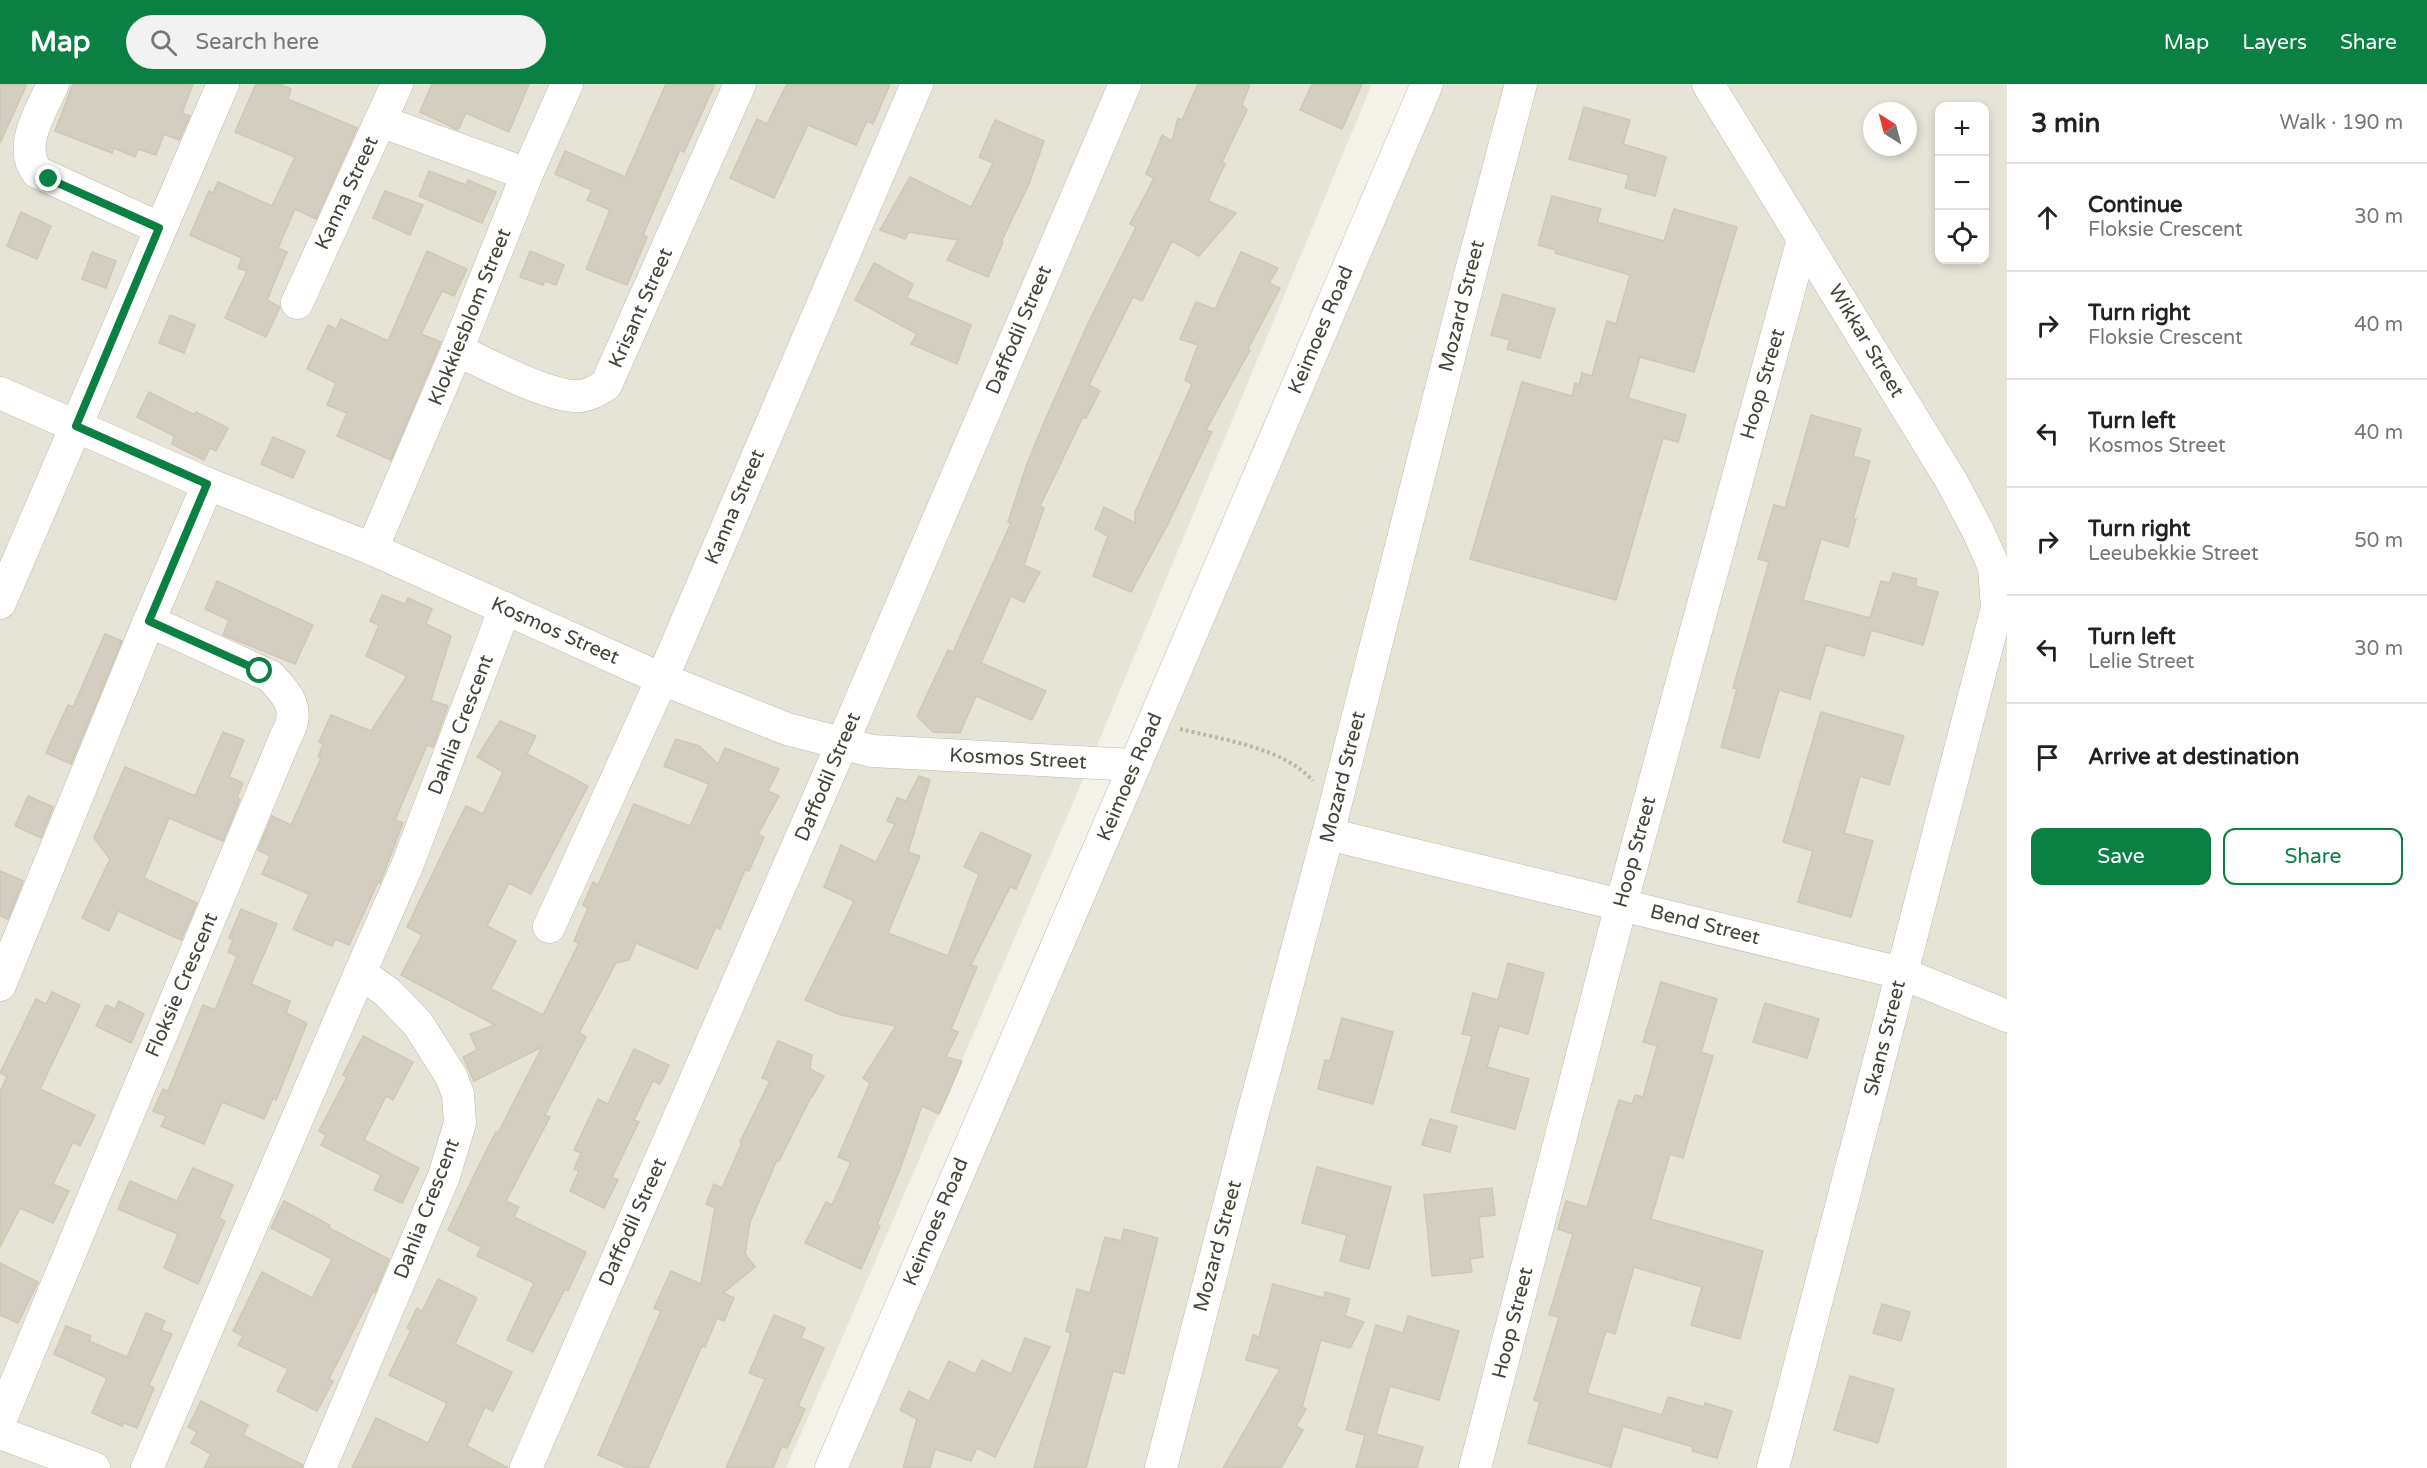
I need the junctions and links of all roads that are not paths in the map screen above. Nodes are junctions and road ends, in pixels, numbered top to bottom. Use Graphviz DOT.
graph roads {
  1 [pos="53,84"];
  2 [pos="223,84"];
  3 [pos="397,84"];
  4 [pos="567,84"];
  5 [pos="741,84"];
  6 [pos="917,84"];
  7 [pos="1125,84"];
  8 [pos="1427,84"];
  9 [pos="1521,84"];
  10 [pos="1708,84"];
  11 [pos="380,121"];
  12 [pos="527,174"];
  13 [pos="159,228"];
  14 [pos="1803,239"];
  15 [pos="297,303"];
  16 [pos="457,351"];
  17 [pos="0,393"];
  18 [pos="76,426"];
  19 [pos="207,484"];
  20 [pos="372,549"];
  21 [pos="0,603"];
  22 [pos="505,608"];
  23 [pos="2002,610"];
  24 [pos="149,621"];
  25 [pos="662,679"];
  26 [pos="842,744"];
  27 [pos="1135,765"];
  28 [pos="1331,823"];
  29 [pos="1621,905"];
  30 [pos="549,927"];
  31 [pos="360,973"];
  32 [pos="1901,973"];
  33 [pos="0,986"];
  34 [pos="2007,1016"];
  35 [pos="0,1421"];
  36 [pos="0,1433"];
  37 [pos="94,1468"];
  38 [pos="147,1468"];
  39 [pos="320,1468"];
  40 [pos="526,1468"];
  41 [pos="831,1468"];
  42 [pos="1161,1468"];
  43 [pos="1475,1468"];
  44 [pos="1773,1468"];
  1 -- 13 [label="street"];
  2 -- 13 [label="street"];
  3 -- 11 [label="street, Kanna Street"];
  4 -- 12 [label="street, Klokkiesblom Street"];
  5 -- 16 [label="street, Krisant Street"];
  6 -- 25 [label="street, Kanna Street"];
  7 -- 26 [label="street, Daffodil Street"];
  8 -- 27 [label="street, Keimoes Road"];
  9 -- 28 [label="street, Mozard Street"];
  10 -- 14 [label="street, Wikkar Street"];
  11 -- 12 [label="street"];
  11 -- 15 [label="street, Kanna Street"];
  12 -- 16 [label="street, Klokkiesblom Street"];
  13 -- 18 [label="street"];
  14 -- 23 [label="street, Wikkar Street"];
  14 -- 29 [label="street, Hoop Street"];
  16 -- 20 [label="street, Klokkiesblom Street"];
  17 -- 18 [label="street, Kosmos Street"];
  18 -- 19 [label="street, Kosmos Street"];
  18 -- 21 [label="street"];
  19 -- 20 [label="street, Kosmos Street"];
  19 -- 24 [label="street"];
  20 -- 22 [label="street, Kosmos Street"];
  22 -- 25 [label="street, Kosmos Street"];
  22 -- 31 [label="street, Dahlia Crescent"];
  23 -- 32 [label="street, Skans Street"];
  24 -- 33 [label="street"];
  24 -- 35 [label="street, Floksie Crescent"];
  25 -- 26 [label="street, Kosmos Street"];
  25 -- 30 [label="street, Kanna Street"];
  26 -- 27 [label="street, Kosmos Street"];
  26 -- 40 [label="street, Daffodil Street"];
  27 -- 41 [label="street, Keimoes Road"];
  28 -- 29 [label="street, Bend Street"];
  28 -- 42 [label="street, Mozard Street"];
  29 -- 32 [label="street, Bend Street"];
  29 -- 43 [label="street, Hoop Street"];
  31 -- 38 [label="street, Dahlia Crescent"];
  31 -- 39 [label="street, Dahlia Crescent"];
  32 -- 34 [label="street, Bend Street"];
  32 -- 44 [label="street, Skans Street"];
  36 -- 37 [label="street"];
}
